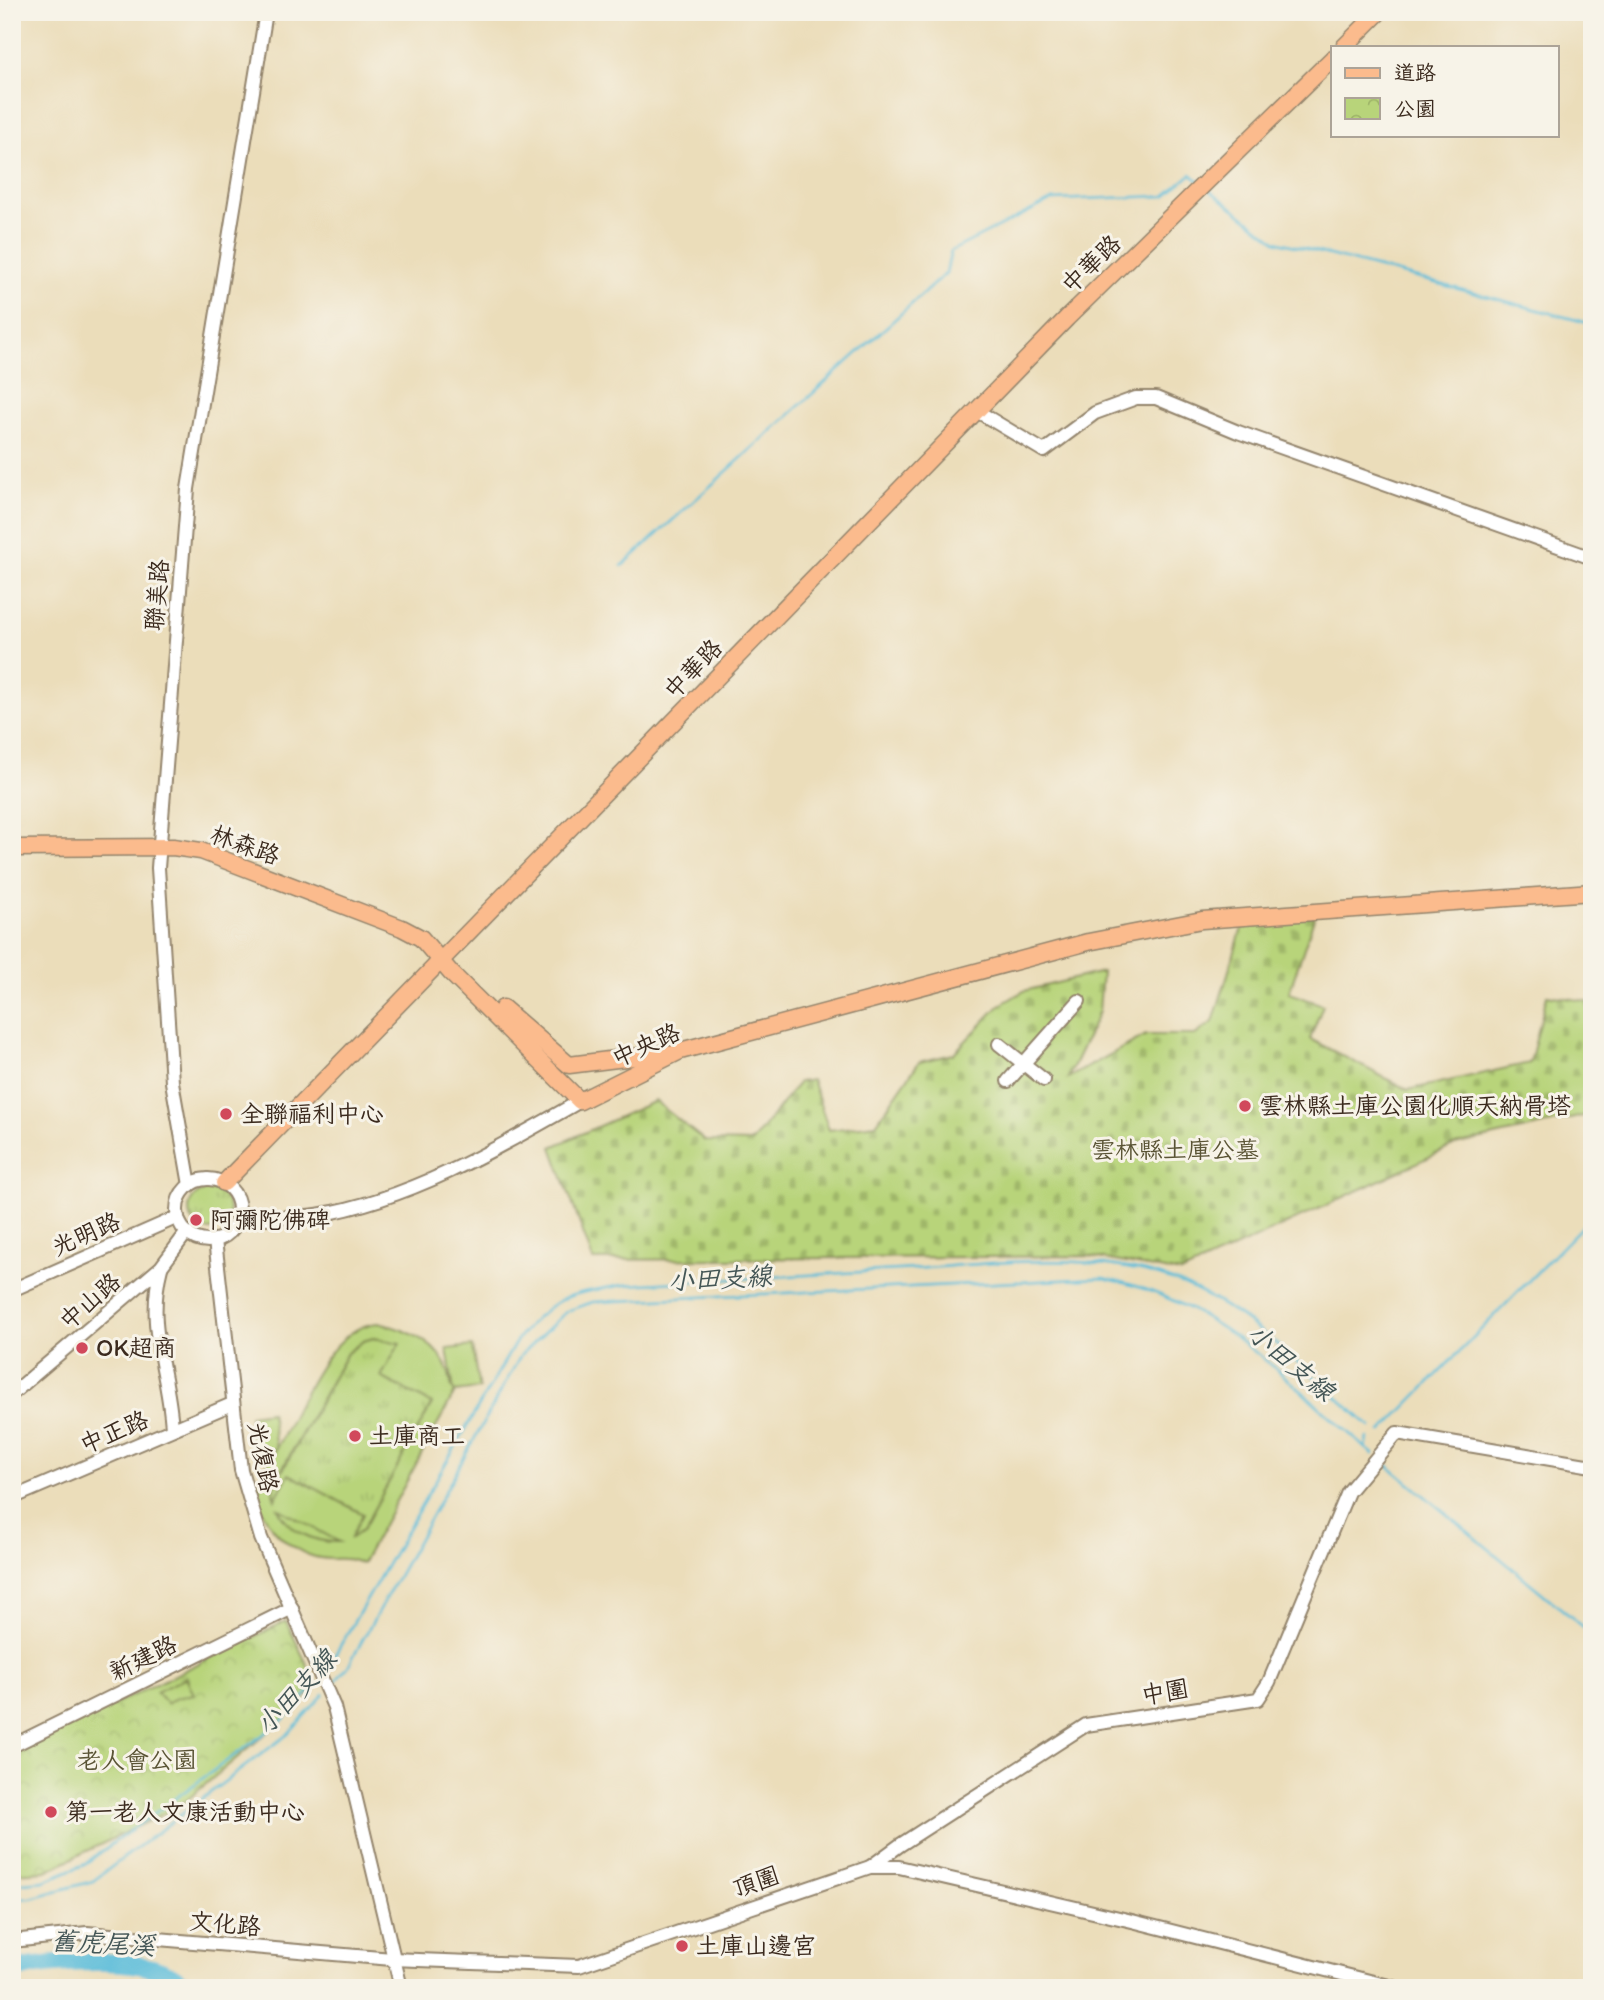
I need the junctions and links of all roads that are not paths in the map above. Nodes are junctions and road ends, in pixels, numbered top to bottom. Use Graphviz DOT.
graph roads {
  1 [pos="266,12"];
  2 [pos="1379,12"];
  3 [pos="1344,46"];
  4 [pos="1331,60"];
  5 [pos="976,411"];
  6 [pos="1592,558"];
  7 [pos="159,847"];
  8 [pos="12,848"];
  9 [pos="1592,892"];
  10 [pos="441,960"];
  11 [pos="1079,1001"];
  12 [pos="999,1044"];
  13 [pos="680,1051"];
  14 [pos="1023,1064"];
  15 [pos="1044,1080"];
  16 [pos="1008,1081"];
  17 [pos="580,1101"];
  18 [pos="224,1183"];
  19 [pos="190,1185"];
  20 [pos="178,1217"];
  21 [pos="237,1220"];
  22 [pos="187,1232"];
  23 [pos="215,1240"];
  24 [pos="161,1267"];
  25 [pos="12,1290"];
  26 [pos="12,1394"];
  27 [pos="232,1404"];
  28 [pos="172,1429"];
  29 [pos="1592,1466"];
  30 [pos="12,1498"];
  31 [pos="292,1608"];
  32 [pos="12,1746"];
  33 [pos="870,1867"];
  34 [pos="12,1941"];
  35 [pos="393,1959"];
  36 [pos="401,1988"];
  37 [pos="1397,1988"];
  1 -- 7 [label="street, 聯美路"];
  2 -- 3 [label="main road"];
  4 -- 5 [label="main road, 中華路"];
  5 -- 6 [label="street"];
  5 -- 10 [label="main road, 中華路"];
  7 -- 8 [label="main road, 林森路"];
  7 -- 10 [label="main road, 林森路"];
  7 -- 19 [label="street, 聯美路"];
  9 -- 13 [label="main road, 中央路"];
  10 -- 13 [label="main road, 林森路"];
  10 -- 17 [label="main road, 林森路"];
  10 -- 18 [label="main road, 中華路"];
  11 -- 14 [label="street"];
  12 -- 14 [label="street"];
  13 -- 17 [label="main road, 中央路"];
  14 -- 15 [label="street"];
  14 -- 16 [label="street"];
  17 -- 21 [label="street, 中央路"];
  18 -- 19 [label="street"];
  18 -- 21 [label="street"];
  19 -- 20 [label="street"];
  20 -- 22 [label="street"];
  20 -- 25 [label="street, 光明路"];
  21 -- 23 [label="street"];
  22 -- 23 [label="street"];
  22 -- 24 [label="street, 中山路"];
  23 -- 27 [label="street, 光復路"];
  24 -- 26 [label="street, 中山路"];
  24 -- 28 [label="street"];
  27 -- 28 [label="street, 中正路"];
  27 -- 31 [label="street, 光復路"];
  28 -- 30 [label="street, 中正路"];
  29 -- 33 [label="street, 中圍"];
  31 -- 32 [label="street, 新建路"];
  31 -- 35 [label="street, 光復路"];
  33 -- 35 [label="street, 頂圍"];
  33 -- 37 [label="street, 頂圍"];
  34 -- 35 [label="street, 文化路"];
  35 -- 36 [label="street"];
}
